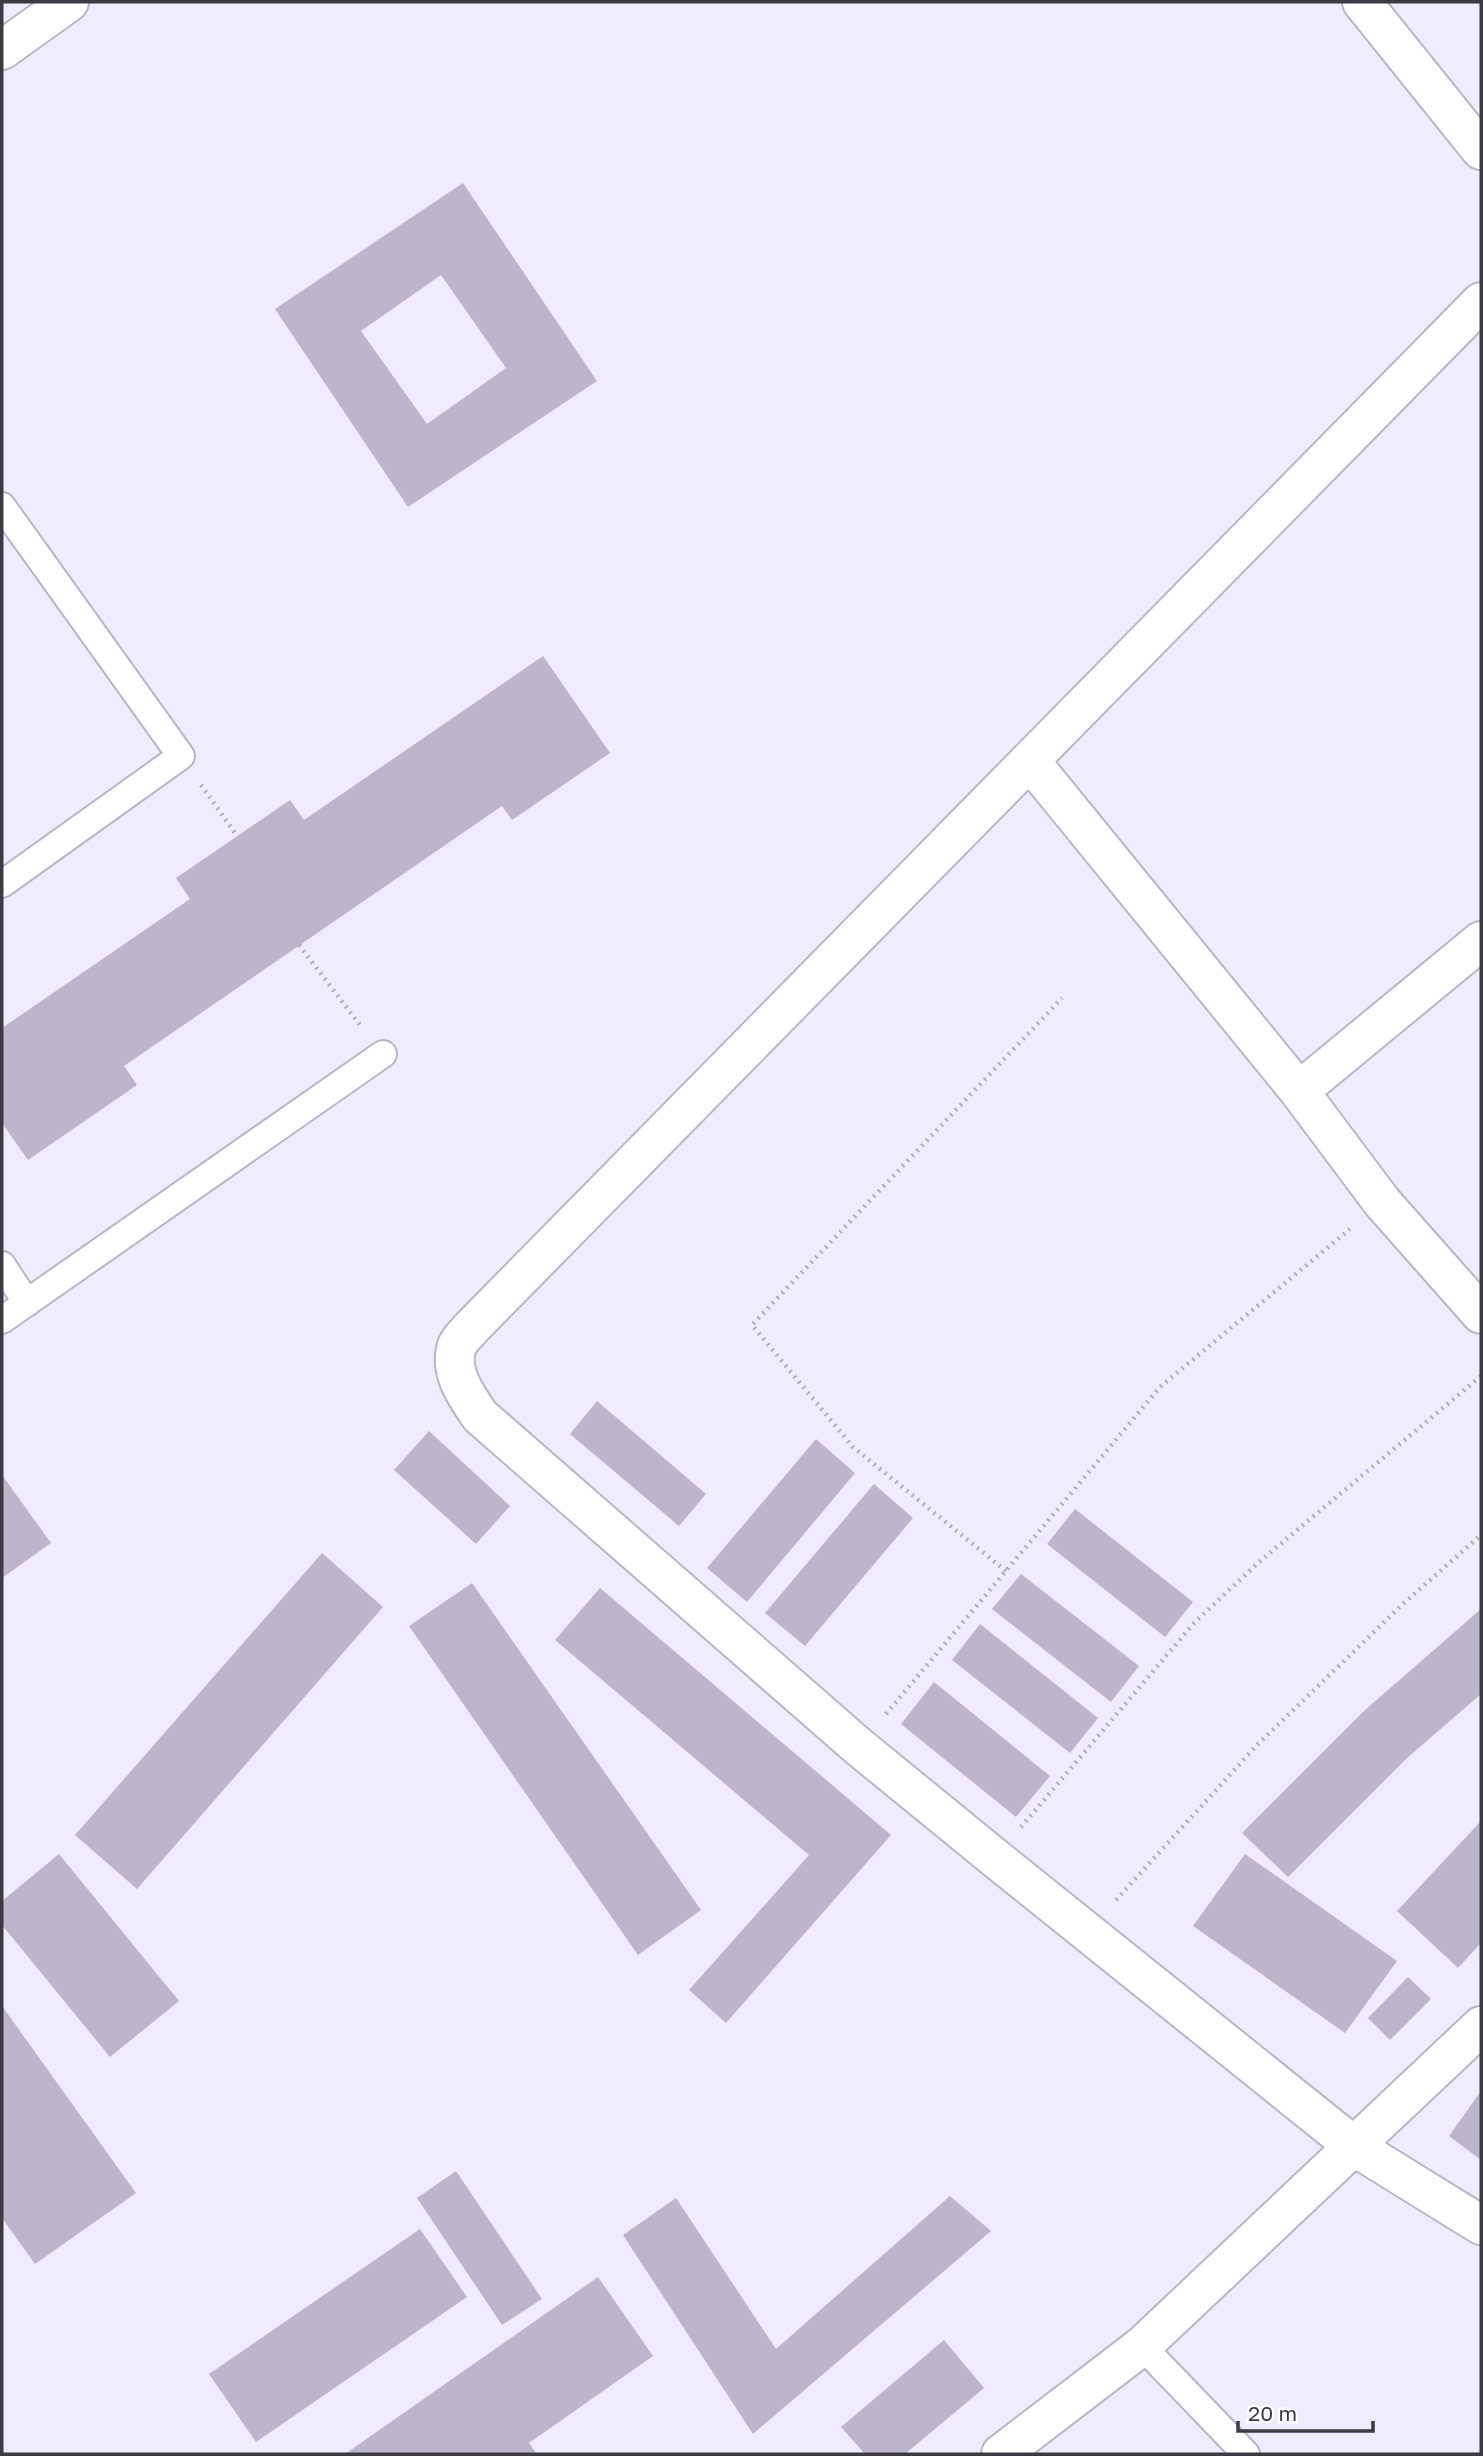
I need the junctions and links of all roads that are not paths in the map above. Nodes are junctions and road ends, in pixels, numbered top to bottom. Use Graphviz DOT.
graph roads {
  1 [pos="69,2"];
  2 [pos="1362,2"];
  3 [pos="2,50"];
  4 [pos="1481,150"];
  5 [pos="1481,302"];
  6 [pos="2,506"];
  7 [pos="1030,761"];
  8 [pos="2,884"];
  9 [pos="1481,941"];
  10 [pos="383,1054"];
  11 [pos="1299,1091"];
  12 [pos="2,1265"];
  13 [pos="27,1303"];
  14 [pos="1481,1314"];
  15 [pos="2,1320"];
  16 [pos="1481,2026"];
  17 [pos="1355,2147"];
  18 [pos="1481,2225"];
  19 [pos="1142,2346"];
  20 [pos="1001,2454"];
  21 [pos="1246,2454"];
  1 -- 3 [label="main road"];
  2 -- 4 [label="main road"];
  5 -- 7 [label="main road"];
  6 -- 8 [label="lane"];
  7 -- 11 [label="main road"];
  7 -- 17 [label="main road"];
  9 -- 11 [label="main road"];
  10 -- 13 [label="lane"];
  11 -- 14 [label="main road"];
  12 -- 13 [label="lane"];
  13 -- 15 [label="lane"];
  16 -- 17 [label="main road"];
  17 -- 18 [label="main road"];
  17 -- 19 [label="main road"];
  19 -- 20 [label="main road"];
  19 -- 21 [label="lane"];
}
